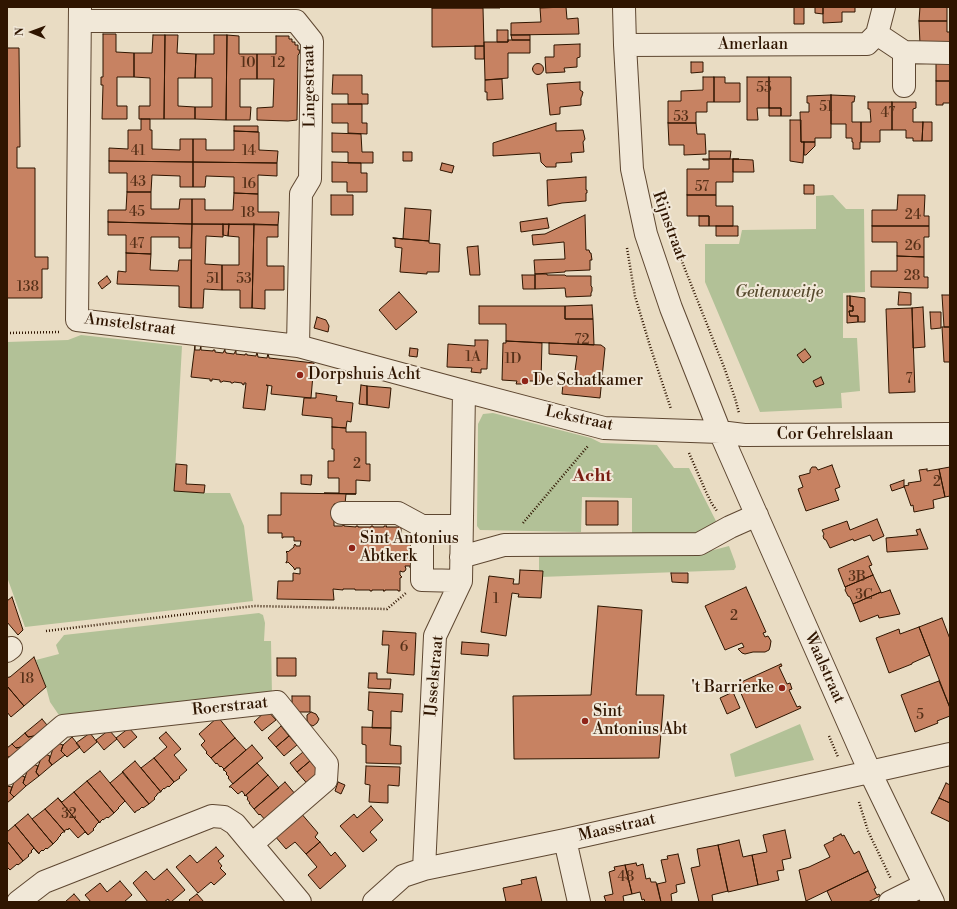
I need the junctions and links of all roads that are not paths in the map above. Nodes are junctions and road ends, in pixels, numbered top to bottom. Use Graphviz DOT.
graph roads {
  1 [pos="624,7"];
  2 [pos="884,7"];
  3 [pos="80,14"];
  4 [pos="877,34"];
  5 [pos="625,45"];
  6 [pos="904,52"];
  7 [pos="950,52"];
  8 [pos="904,86"];
  9 [pos="298,346"];
  10 [pos="464,391"];
  11 [pos="720,432"];
  12 [pos="950,434"];
  13 [pos="342,513"];
  14 [pos="757,515"];
  15 [pos="422,526"];
  16 [pos="461,526"];
  17 [pos="461,557"];
  18 [pos="461,581"];
  19 [pos="950,754"];
  20 [pos="870,772"];
  21 [pos="7,774"];
  22 [pos="565,840"];
  23 [pos="252,844"];
  24 [pos="424,869"];
  25 [pos="928,894"];
  26 [pos="18,902"];
  27 [pos="300,902"];
  28 [pos="374,902"];
  29 [pos="579,902"];
  30 [pos="890,902"];
  1 -- 5 [label="street, Rijnstraat"];
  2 -- 4 [label="street"];
  3 -- 9 [label="street, Amstelstraat"];
  3 -- 9 [label="street, Lingestraat"];
  4 -- 5 [label="street, Amerlaan"];
  4 -- 6 [label="street"];
  5 -- 11 [label="street, Rijnstraat"];
  6 -- 7 [label="street"];
  6 -- 8 [label="street"];
  9 -- 10 [label="street, Amstelstraat"];
  10 -- 11 [label="street, Lekstraat"];
  10 -- 16 [label="street, IJsselstraat"];
  11 -- 12 [label="street, Cor Gehrelslaan"];
  11 -- 14 [label="street, Waalstraat"];
  13 -- 15 [label="street"];
  14 -- 17 [label="street"];
  14 -- 20 [label="street, Waalstraat"];
  15 -- 16 [label="street"];
  15 -- 18 [label="street"];
  16 -- 17 [label="street, IJsselstraat"];
  17 -- 18 [label="street, IJsselstraat"];
  18 -- 24 [label="street, IJsselstraat"];
  19 -- 20 [label="street, Maasstraat"];
  20 -- 22 [label="street, Maasstraat"];
  20 -- 25 [label="street, Waalstraat"];
  21 -- 23 [label="street, Roerstraat"];
  22 -- 24 [label="street, Maasstraat"];
  22 -- 29 [label="street"];
  23 -- 26 [label="street"];
  23 -- 27 [label="street"];
  24 -- 28 [label="street, Maasstraat"];
  25 -- 30 [label="street"];
}
